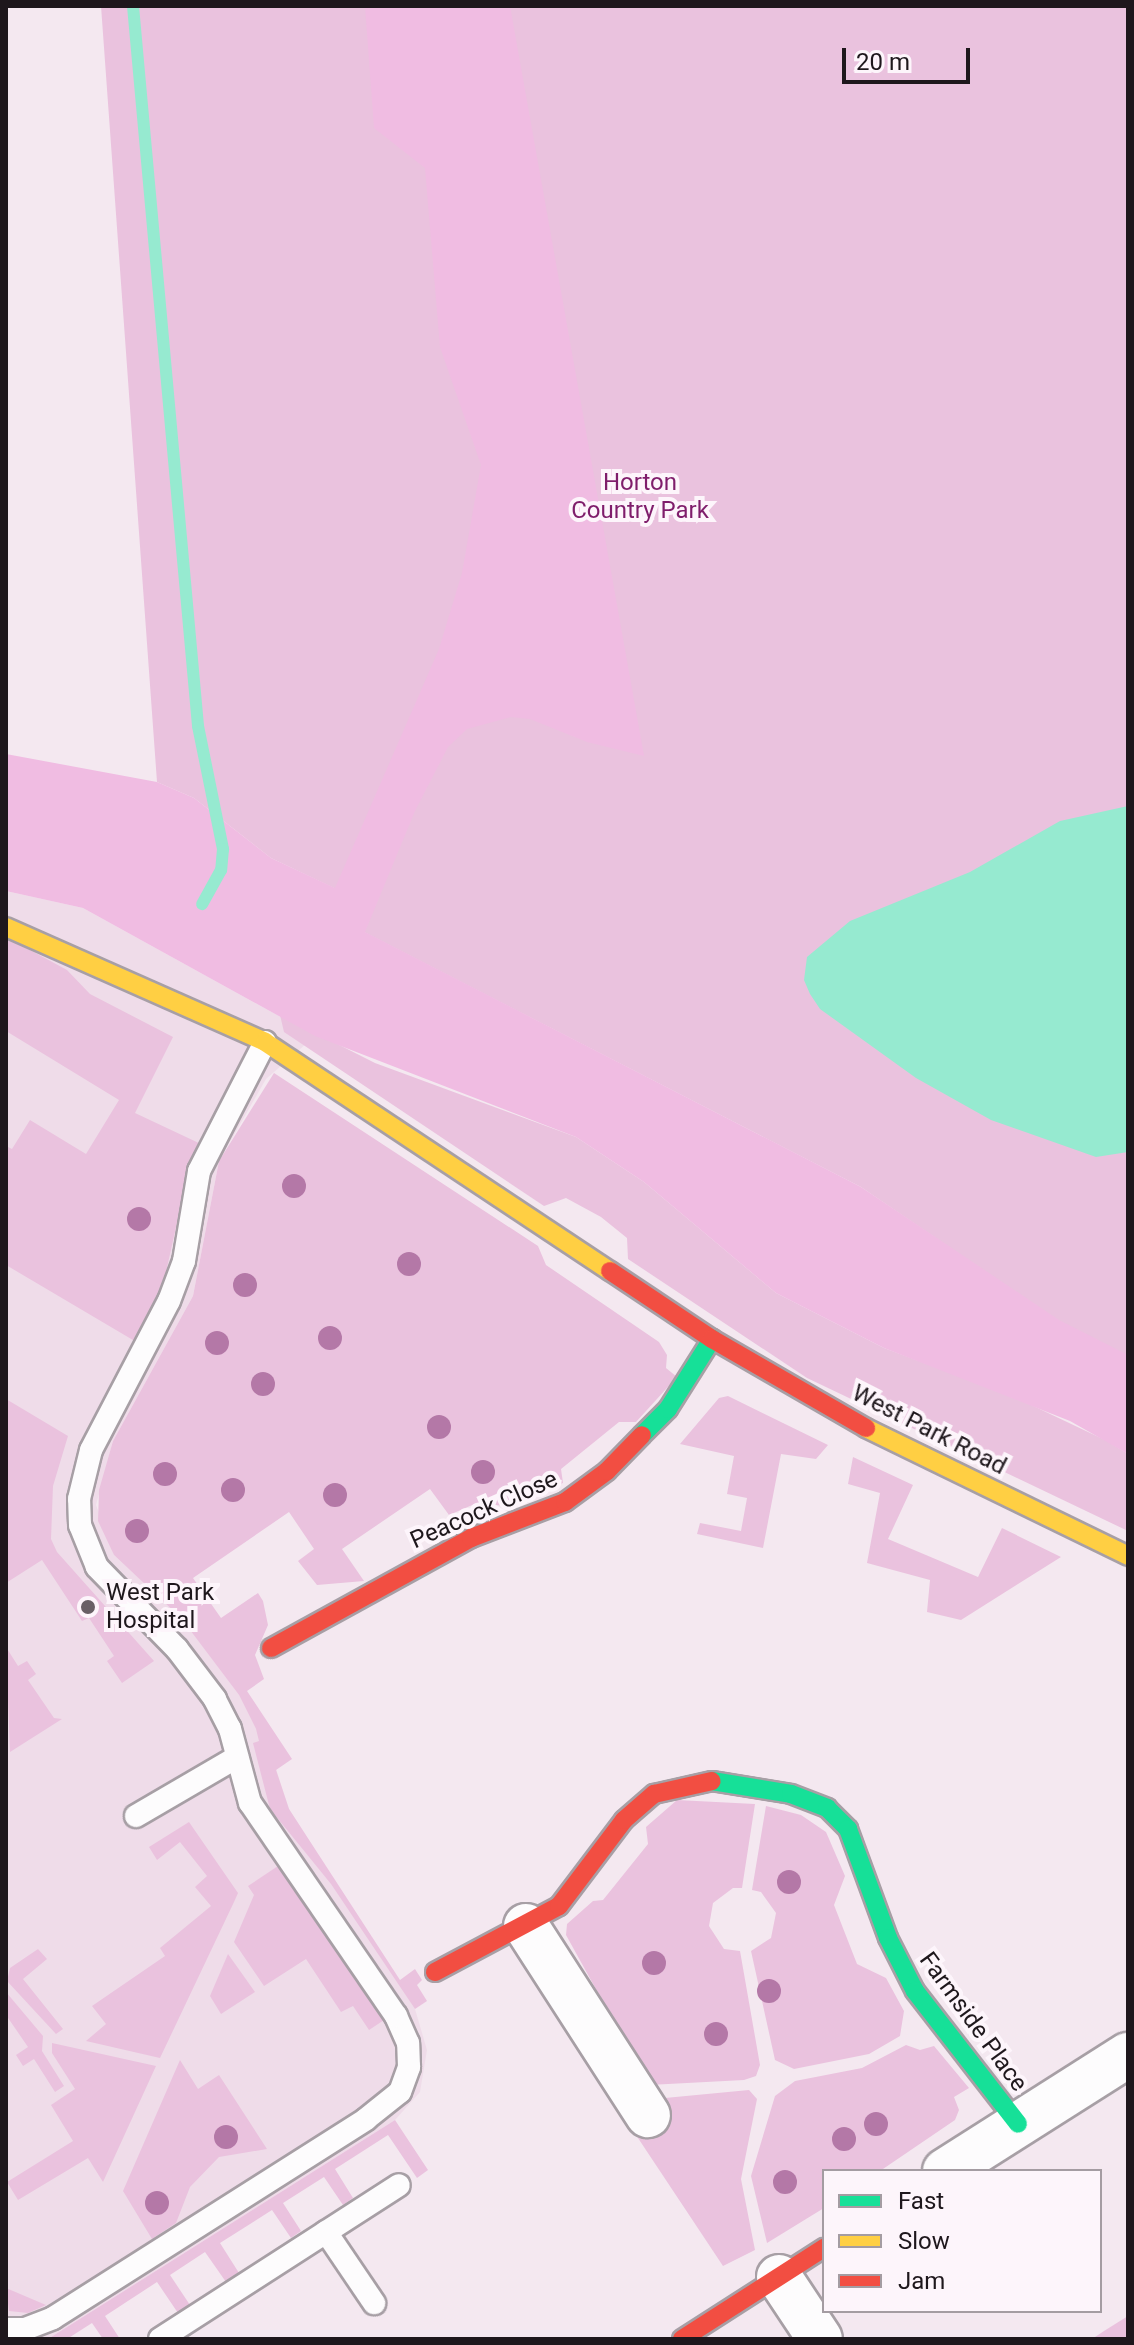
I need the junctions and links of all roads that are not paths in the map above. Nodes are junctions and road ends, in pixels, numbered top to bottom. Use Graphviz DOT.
graph roads {
  1 [pos="6,927"];
  2 [pos="265,1042"];
  3 [pos="712,1339"];
  4 [pos="1128,1556"];
  5 [pos="271,1648"];
  6 [pos="237,1757"];
  7 [pos="136,1816"];
  8 [pos="526,1926"];
  9 [pos="435,1972"];
  10 [pos="1128,2055"];
  11 [pos="648,2115"];
  12 [pos="1018,2124"];
  13 [pos="948,2169"];
  14 [pos="399,2185"];
  15 [pos="326,2232"];
  16 [pos="822,2249"];
  17 [pos="779,2277"];
  18 [pos="374,2303"];
  19 [pos="6,2329"];
  20 [pos="160,2339"];
  21 [pos="682,2339"];
  22 [pos="820,2339"];
  1 -- 2 [label="street, West Park Road"];
  2 -- 3 [label="street, West Park Road"];
  2 -- 6 [label="lane"];
  3 -- 4 [label="street, West Park Road"];
  3 -- 5 [label="street, Peacock Close"];
  6 -- 7 [label="lane"];
  6 -- 19 [label="lane"];
  8 -- 9 [label="street, Farmside Place"];
  8 -- 11 [label="street"];
  8 -- 12 [label="street, Farmside Place"];
  10 -- 12 [label="street"];
  12 -- 13 [label="street"];
  14 -- 15 [label="lane"];
  15 -- 18 [label="lane"];
  15 -- 20 [label="lane"];
  16 -- 17 [label="street"];
  17 -- 21 [label="street"];
  17 -- 22 [label="street"];
}
